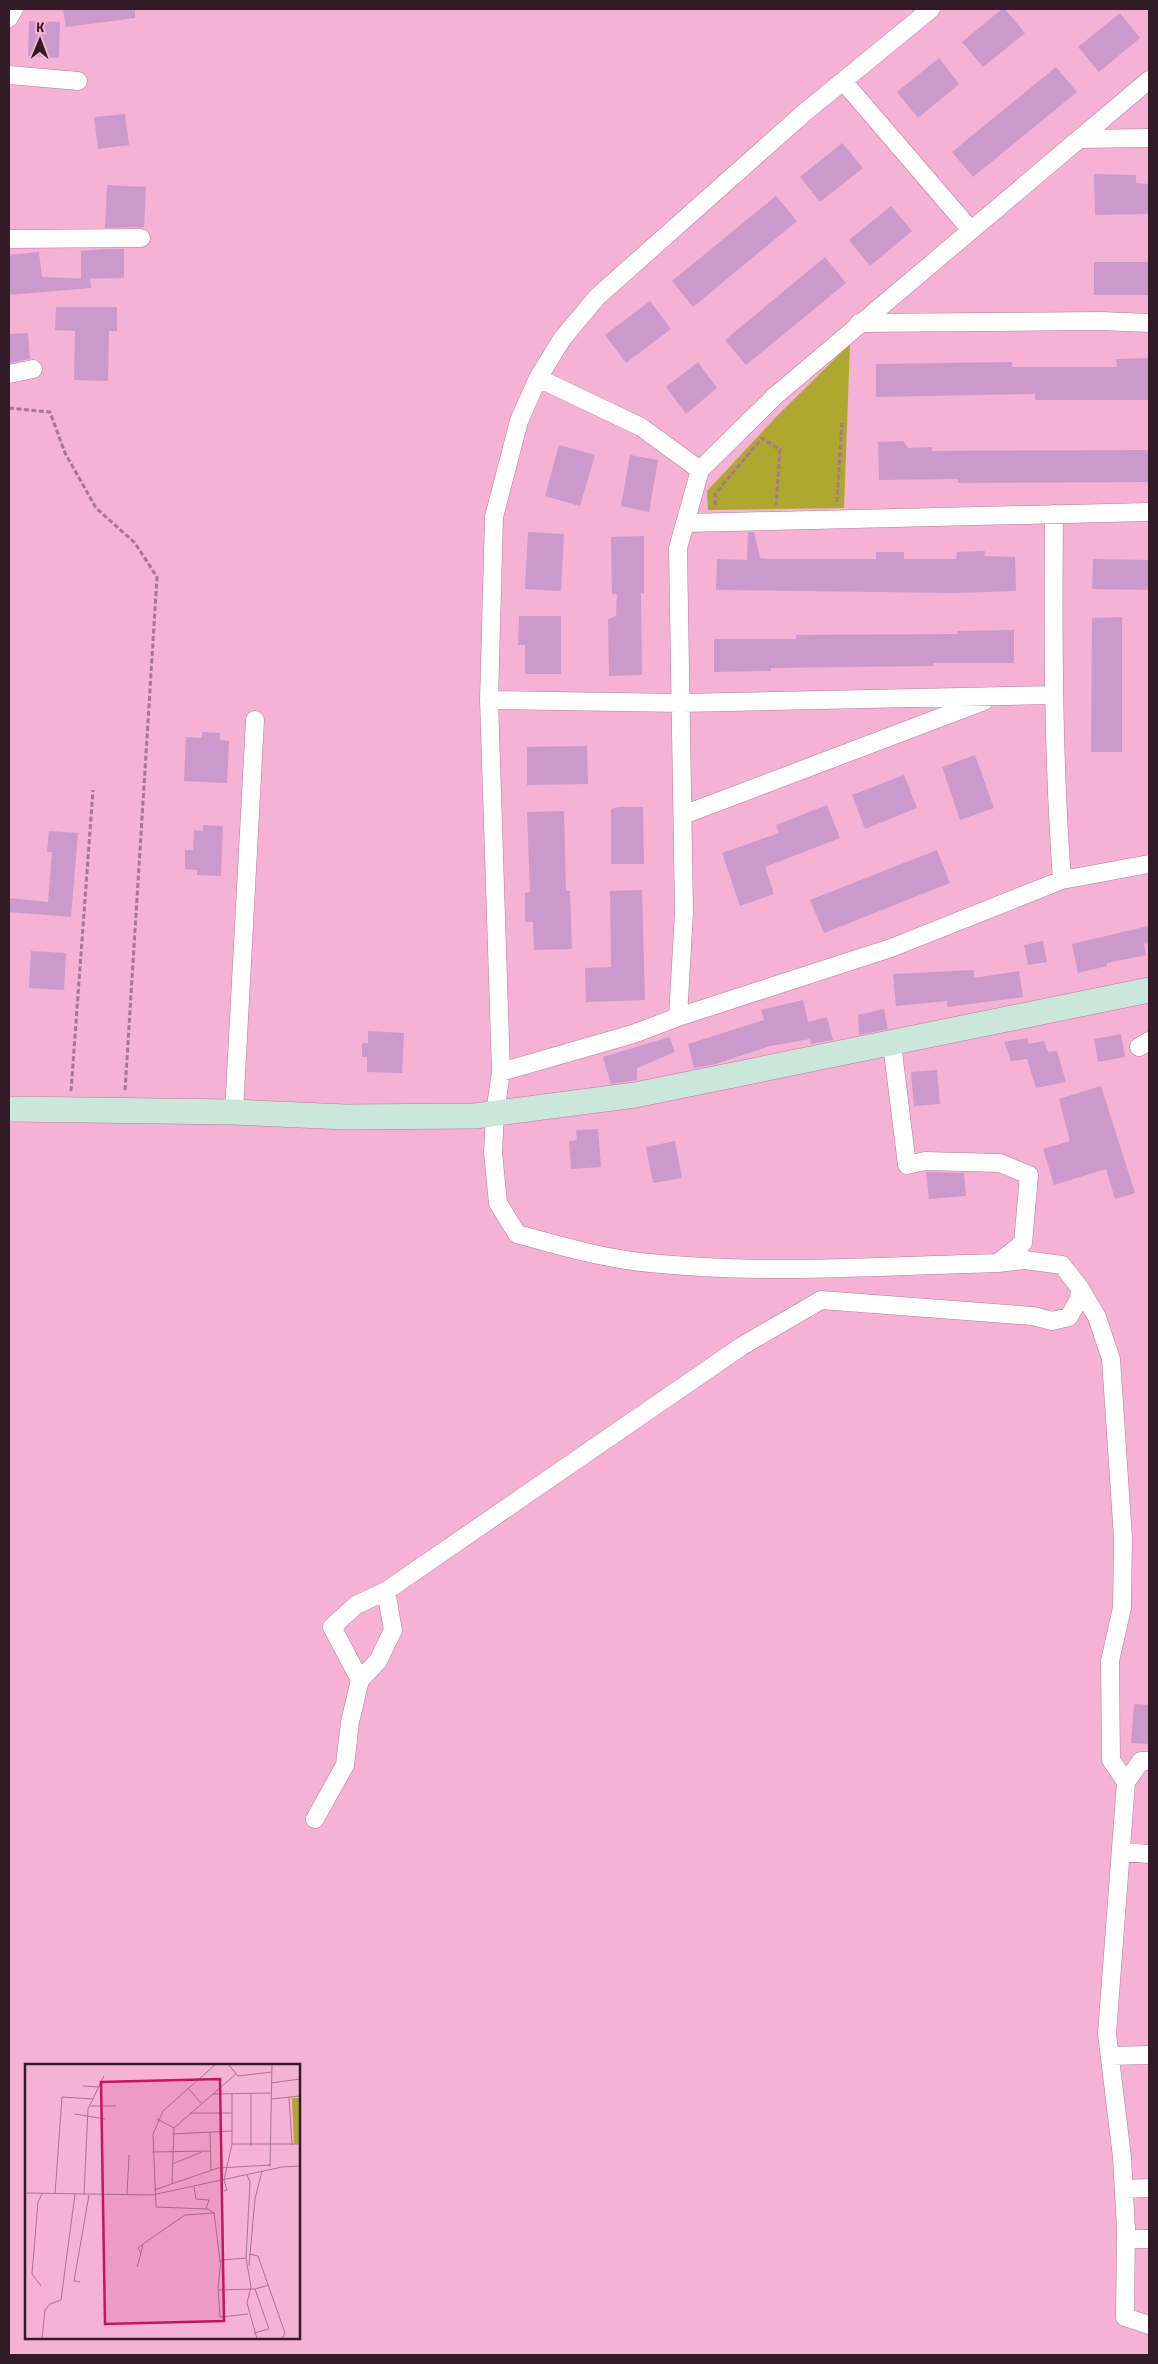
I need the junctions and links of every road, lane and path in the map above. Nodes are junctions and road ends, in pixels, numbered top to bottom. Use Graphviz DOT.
graph roads {
  1 [pos="14,9"];
  2 [pos="931,9"];
  3 [pos="9,18"];
  4 [pos="9,75"];
  5 [pos="1149,80"];
  6 [pos="78,81"];
  7 [pos="843,81"];
  8 [pos="1149,138"];
  9 [pos="1080,139"];
  10 [pos="970,229"];
  11 [pos="141,238"];
  12 [pos="9,239"];
  13 [pos="1149,323"];
  14 [pos="859,324"];
  15 [pos="33,369"];
  16 [pos="9,374"];
  17 [pos="538,378"];
  18 [pos="9,408"];
  19 [pos="842,423"];
  20 [pos="700,470"];
  21 [pos="828,503"];
  22 [pos="767,504"];
  23 [pos="776,504"];
  24 [pos="785,504"];
  25 [pos="723,505"];
  26 [pos="1149,512"];
  27 [pos="1054,514"];
  28 [pos="685,523"];
  29 [pos="1052,695"];
  30 [pos="996,696"];
  31 [pos="489,700"];
  32 [pos="681,703"];
  33 [pos="255,720"];
  34 [pos="93,790"];
  35 [pos="683,815"];
  36 [pos="1149,864"];
  37 [pos="1062,880"];
  38 [pos="1149,990"];
  39 [pos="678,1016"];
  40 [pos="892,1044"];
  41 [pos="500,1072"];
  42 [pos="9,1109"];
  43 [pos="124,1111"];
  44 [pos="69,1112"];
  45 [pos="234,1112"];
  46 [pos="495,1113"];
  47 [pos="998,1263"];
  48 [pos="1080,1288"];
  49 [pos="386,1591"];
  50 [pos="360,1680"];
  51 [pos="1149,1761"];
  52 [pos="1126,1782"];
  53 [pos="315,1818"];
  54 [pos="1122,1852"];
  55 [pos="1149,1854"];
  56 [pos="1149,2055"];
  57 [pos="1110,2056"];
  58 [pos="1149,2188"];
  59 [pos="1124,2189"];
  60 [pos="1126,2239"];
  61 [pos="1149,2239"];
  62 [pos="1149,2325"];
  1 -- 3 [label="street"];
  2 -- 7 [label="street"];
  4 -- 6 [label="street"];
  5 -- 9 [label="street"];
  7 -- 10 [label="street"];
  7 -- 17 [label="street"];
  8 -- 9 [label="street"];
  9 -- 10 [label="street"];
  10 -- 14 [label="street"];
  11 -- 12 [label="street"];
  13 -- 14 [label="street"];
  14 -- 20 [label="street"];
  15 -- 16 [label="street"];
  17 -- 20 [label="street"];
  17 -- 31 [label="street"];
  18 -- 43 [label="path"];
  19 -- 21 [label="path"];
  20 -- 28 [label="street"];
  22 -- 23 [label="path"];
  23 -- 24 [label="path"];
  23 -- 25 [label="path"];
  26 -- 27 [label="street"];
  27 -- 28 [label="street"];
  27 -- 29 [label="street"];
  28 -- 32 [label="street"];
  29 -- 30 [label="street"];
  29 -- 37 [label="street"];
  30 -- 32 [label="street"];
  30 -- 35 [label="street"];
  31 -- 32 [label="street"];
  31 -- 41 [label="street"];
  32 -- 35 [label="street"];
  33 -- 45 [label="street"];
  34 -- 44 [label="path"];
  35 -- 39 [label="street"];
  36 -- 37 [label="street"];
  37 -- 39 [label="street"];
  38 -- 40 [label="street"];
  39 -- 41 [label="street"];
  40 -- 46 [label="street"];
  40 -- 47 [label="street"];
  41 -- 46 [label="street"];
  42 -- 44 [label="street"];
  43 -- 44 [label="street"];
  43 -- 45 [label="street"];
  45 -- 46 [label="street"];
  46 -- 47 [label="street"];
  47 -- 48 [label="street"];
  48 -- 49 [label="street"];
  48 -- 52 [label="street"];
  49 -- 50 [label="street"];
  49 -- 50 [label="street"];
  50 -- 53 [label="street"];
  51 -- 52 [label="street"];
  52 -- 54 [label="street"];
  54 -- 55 [label="street"];
  54 -- 57 [label="street"];
  56 -- 57 [label="street"];
  57 -- 59 [label="street"];
  58 -- 59 [label="street"];
  59 -- 60 [label="street"];
  60 -- 61 [label="street"];
  60 -- 62 [label="street"];
}
